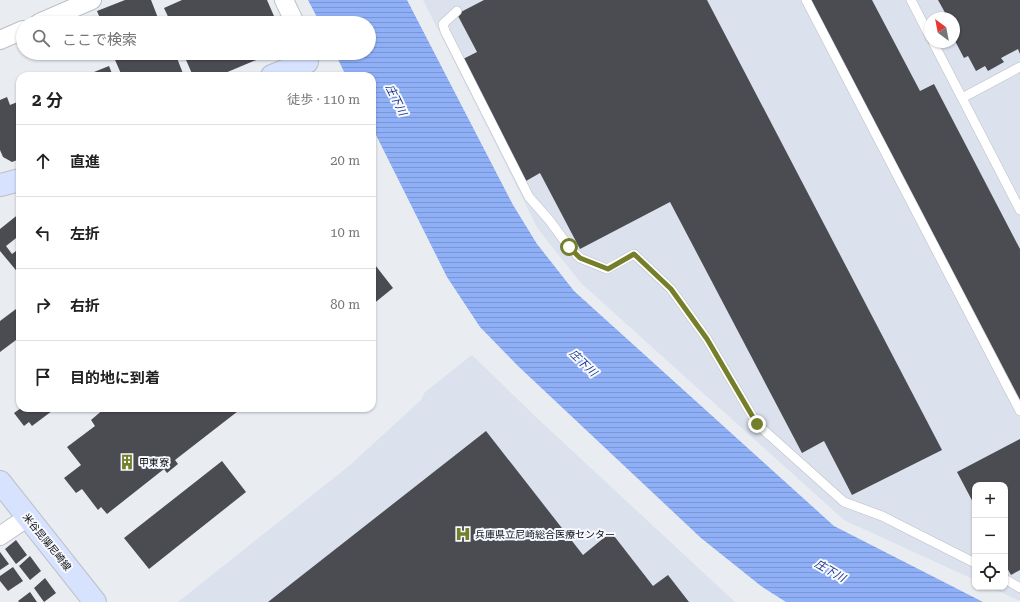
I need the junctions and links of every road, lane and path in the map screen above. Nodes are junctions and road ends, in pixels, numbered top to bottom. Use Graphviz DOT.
graph roads {
  1 [pos="92,0"];
  2 [pos="284,0"];
  3 [pos="806,0"];
  4 [pos="911,0"];
  5 [pos="457,11"];
  6 [pos="55,16"];
  7 [pos="292,16"];
  8 [pos="924,25"];
  9 [pos="16,33"];
  10 [pos="0,40"];
  11 [pos="936,48"];
  12 [pos="301,60"];
  13 [pos="1020,67"];
  14 [pos="279,72"];
  15 [pos="962,98"];
  16 [pos="16,181"];
  17 [pos="0,185"];
  18 [pos="1020,210"];
  19 [pos="1020,411"];
  20 [pos="0,482"];
  21 [pos="28,517"];
  22 [pos="0,536"];
  23 [pos="972,561"];
  24 [pos="1008,581"];
  25 [pos="1020,588"];
  26 [pos="95,602"];
  1 -- 6 [label="street"];
  2 -- 7 [label="street"];
  3 -- 19 [label="lane"];
  4 -- 8 [label="lane"];
  5 -- 23 [label="lane"];
  9 -- 10 [label="street"];
  11 -- 15 [label="lane"];
  12 -- 14 [label="main road"];
  13 -- 15 [label="lane"];
  15 -- 18 [label="lane"];
  16 -- 17 [label="main road"];
  20 -- 21 [label="main road, 米谷昆陽尼崎線"];
  21 -- 22 [label="street"];
  21 -- 26 [label="main road, 米谷昆陽尼崎線"];
  24 -- 25 [label="lane"];
}
